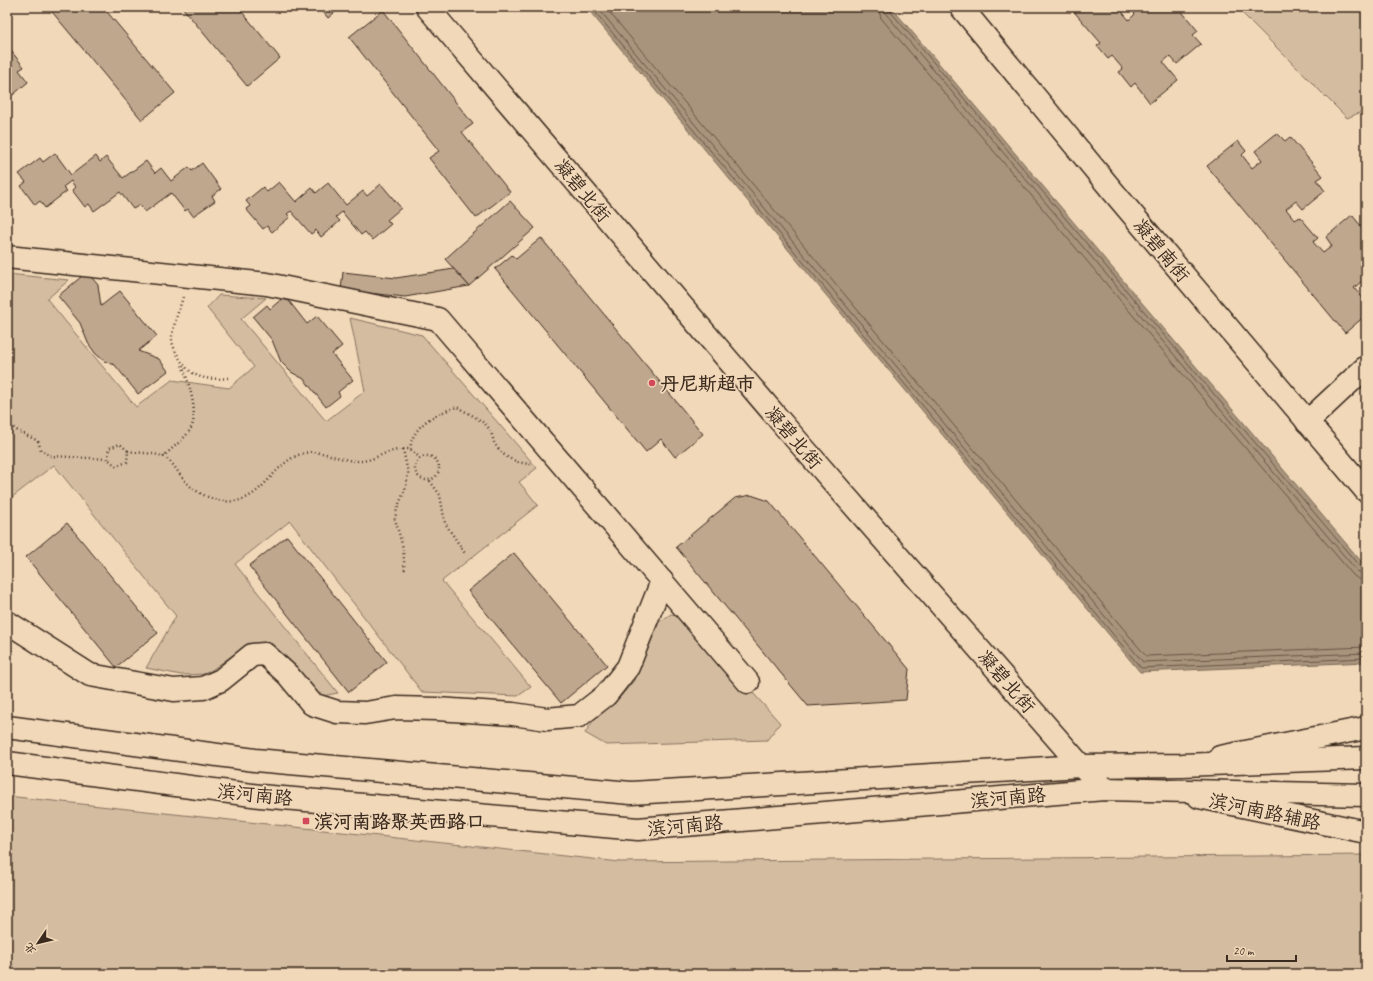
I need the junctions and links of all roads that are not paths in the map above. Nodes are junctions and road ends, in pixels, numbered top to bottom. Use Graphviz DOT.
graph roads {
  1 [pos="427,7"];
  2 [pos="961,7"];
  3 [pos="7,257"];
  4 [pos="1366,367"];
  5 [pos="1307,422"];
  6 [pos="1366,491"];
  7 [pos="662,581"];
  8 [pos="7,622"];
  9 [pos="748,682"];
  10 [pos="7,727"];
  11 [pos="1366,728"];
  12 [pos="1366,758"];
  13 [pos="7,763"];
  14 [pos="1182,765"];
  15 [pos="1081,766"];
  16 [pos="1104,789"];
  17 [pos="1165,789"];
  18 [pos="1366,795"];
  19 [pos="1366,832"];
  1 -- 15 [label="street, 凝碧北街"];
  2 -- 5 [label="street, 凝碧南街"];
  3 -- 7 [label="street"];
  4 -- 5 [label="street"];
  5 -- 6 [label="street, 凝碧南街"];
  7 -- 8 [label="street"];
  7 -- 9 [label="street"];
  10 -- 15 [label="street, 滨河南路"];
  11 -- 14 [label="street, 滨河南路辅路"];
  12 -- 14 [label="street, 滨河南路"];
  13 -- 16 [label="street, 滨河南路"];
  14 -- 15 [label="street, 滨河南路"];
  15 -- 16 [label="street, 凝碧北街"];
  16 -- 17 [label="street, 滨河南路"];
  17 -- 18 [label="street, 滨河南路"];
  17 -- 19 [label="street, 滨河南路辅路"];
}
